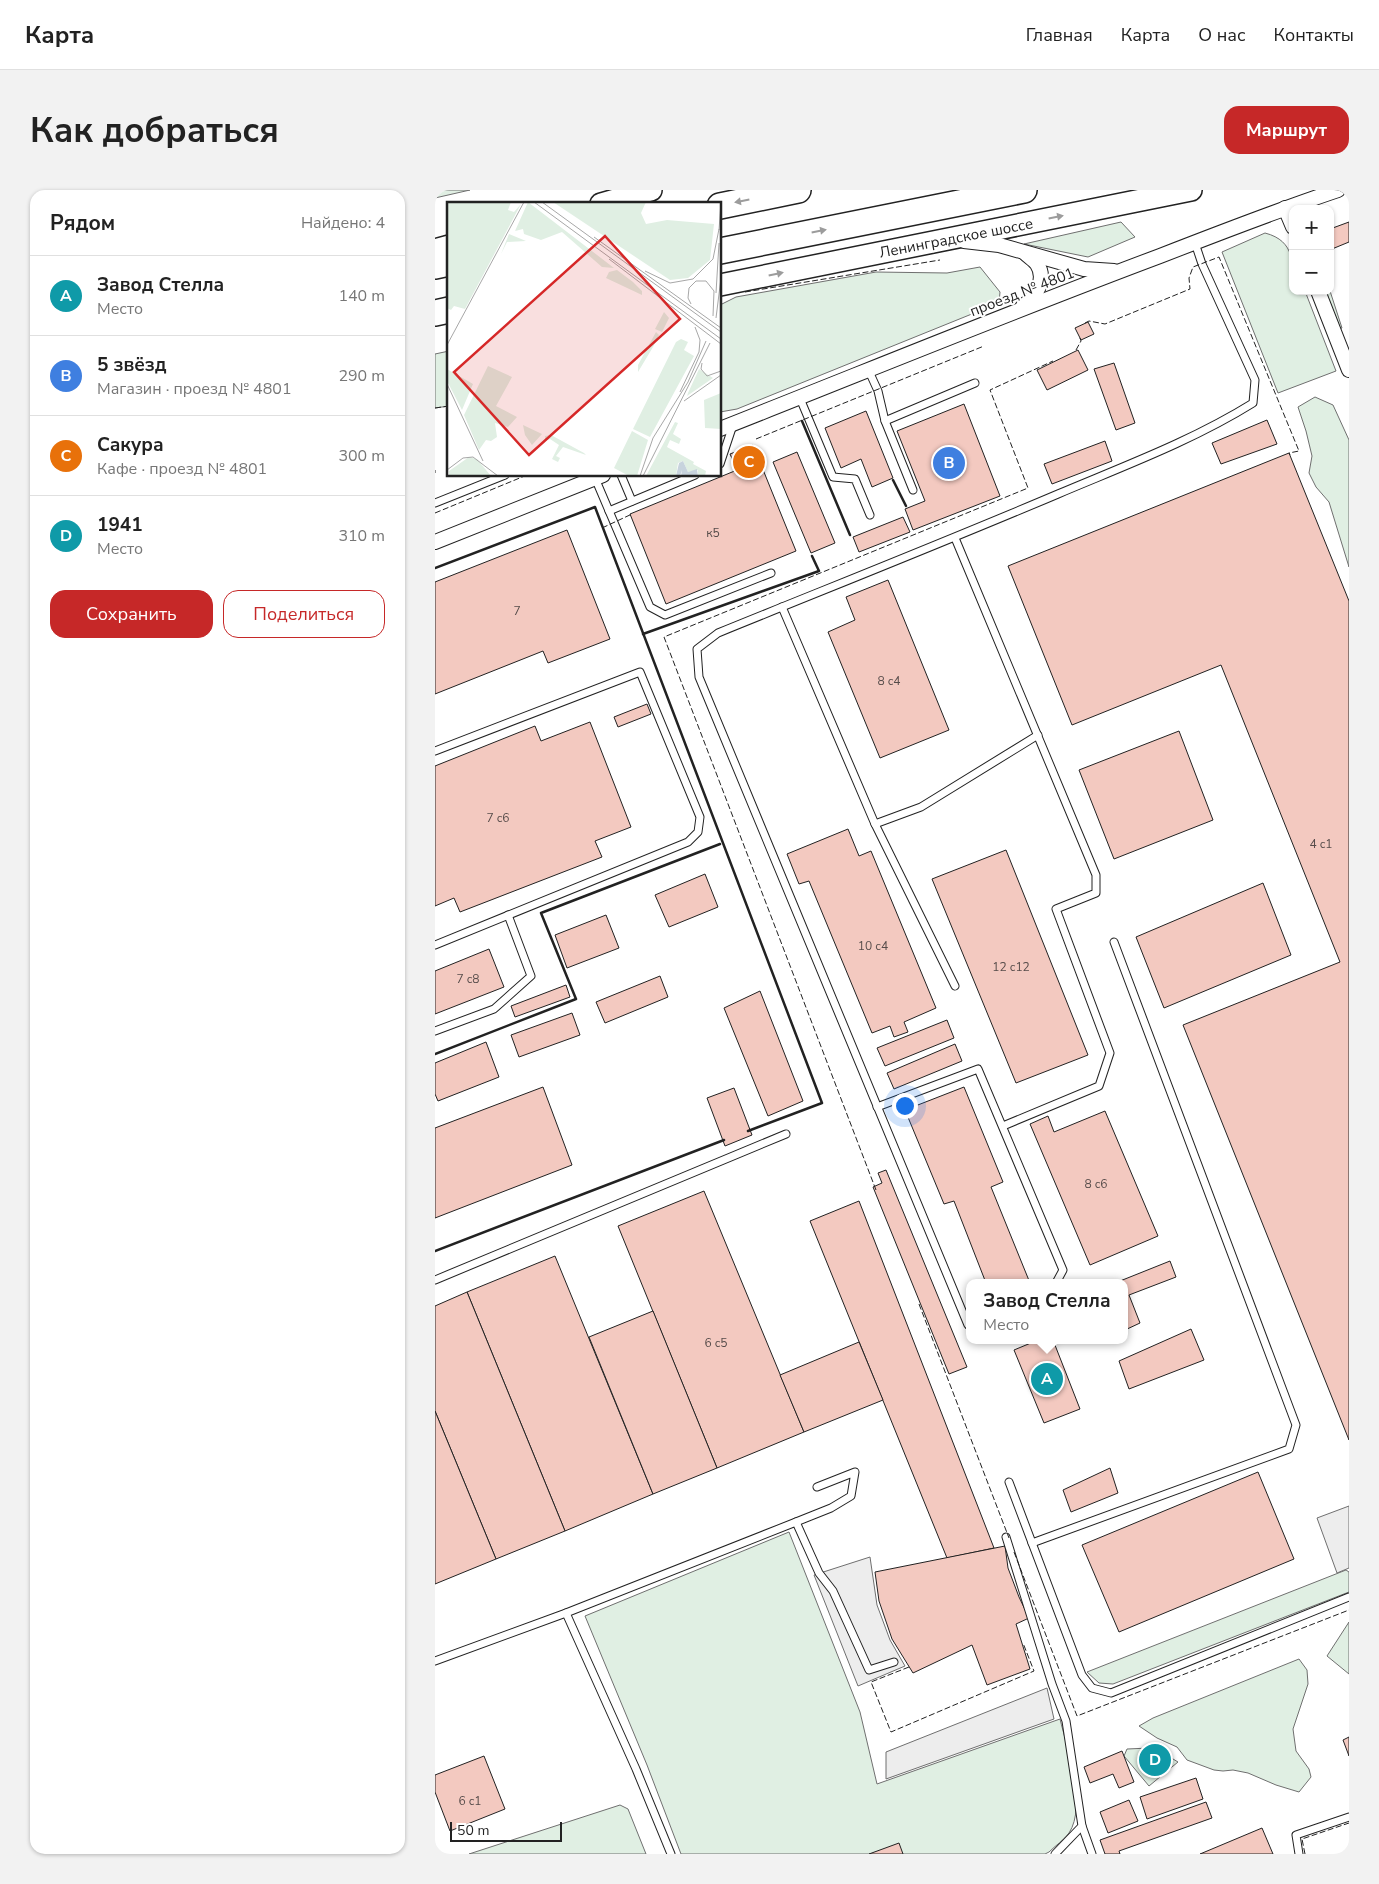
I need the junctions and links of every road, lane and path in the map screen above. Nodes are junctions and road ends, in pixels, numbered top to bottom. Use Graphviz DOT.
graph roads {
  1 [pos="651,190"];
  2 [pos="798,190"];
  3 [pos="1024,190"];
  4 [pos="1191,190"];
  5 [pos="1338,190"];
  6 [pos="608,202"];
  7 [pos="721,206"];
  8 [pos="1285,208"];
  9 [pos="1289,218"];
  10 [pos="948,239"];
  11 [pos="1195,243"];
  12 [pos="721,251"];
  13 [pos="1022,251"];
  14 [pos="1119,271"];
  15 [pos="723,286"];
  16 [pos="1320,295"];
  17 [pos="1013,313"];
  18 [pos="868,369"];
  19 [pos="1349,370"];
  20 [pos="975,383"];
  21 [pos="799,396"];
  22 [pos="885,421"];
  23 [pos="725,426"];
  24 [pos="721,456"];
  25 [pos="502,476"];
  26 [pos="621,476"];
  27 [pos="693,476"];
  28 [pos="590,477"];
  29 [pos="913,490"];
  30 [pos="631,502"];
  31 [pos="435,503"];
  32 [pos="609,511"];
  33 [pos="870,515"];
  34 [pos="955,538"];
  35 [pos="435,542"];
  36 [pos="771,572"];
  37 [pos="782,607"];
  38 [pos="1037,735"];
  39 [pos="435,751"];
  40 [pos="875,824"];
  41 [pos="508,915"];
  42 [pos="1113,942"];
  43 [pos="435,945"];
  44 [pos="955,986"];
  45 [pos="435,1031"];
  46 [pos="877,1107"];
  47 [pos="1003,1126"];
  48 [pos="786,1134"];
  49 [pos="1058,1279"];
  50 [pos="435,1280"];
  51 [pos="966,1320"];
  52 [pos="1009,1482"];
  53 [pos="817,1487"];
  54 [pos="796,1522"];
  55 [pos="1006,1537"];
  56 [pos="1032,1543"];
  57 [pos="1349,1597"];
  58 [pos="566,1613"];
  59 [pos="435,1661"];
  60 [pos="894,1662"];
  61 [pos="1349,1817"];
  62 [pos="1082,1826"];
  63 [pos="671,1854"];
  64 [pos="1055,1854"];
  65 [pos="1093,1854"];
  66 [pos="1299,1854"];
  1 -- 6 [label="main road"];
  2 -- 7 [label="highway, one-way"];
  12 -- 3 [label="highway, one-way"];
  10 -- 4 [label="main road, Ленинградское шоссе, one-way"];
  5 -- 8 [label="street, проезд № 4801"];
  8 -- 9 [label="street"];
  8 -- 11 [label="street, проезд № 4801"];
  10 -- 13 [label="street"];
  15 -- 10 [label="main road, Ленинградское шоссе, one-way"];
  11 -- 14 [label="street, проезд № 4801"];
  11 -- 34 [label="lane"];
  13 -- 14 [label="street"];
  13 -- 17 [label="street"];
  14 -- 17 [label="street, проезд № 4801"];
  16 -- 19 [label="street"];
  17 -- 18 [label="street, проезд № 4801"];
  18 -- 21 [label="street, проезд № 4801"];
  18 -- 22 [label="lane"];
  20 -- 22 [label="lane"];
  21 -- 23 [label="street, проезд № 4801"];
  21 -- 33 [label="lane"];
  22 -- 29 [label="lane"];
  23 -- 24 [label="lane"];
  25 -- 31 [label="lane"];
  26 -- 30 [label="lane"];
  27 -- 30 [label="lane"];
  28 -- 32 [label="lane"];
  28 -- 35 [label="street"];
  30 -- 32 [label="lane"];
  32 -- 36 [label="lane"];
  34 -- 37 [label="lane"];
  34 -- 38 [label="lane"];
  37 -- 40 [label="lane"];
  37 -- 46 [label="lane"];
  38 -- 40 [label="lane"];
  38 -- 47 [label="lane"];
  39 -- 41 [label="lane"];
  40 -- 44 [label="lane"];
  41 -- 43 [label="lane"];
  41 -- 45 [label="lane"];
  42 -- 56 [label="lane"];
  46 -- 47 [label="lane"];
  46 -- 51 [label="lane"];
  47 -- 49 [label="lane"];
  48 -- 50 [label="lane"];
  52 -- 56 [label="lane"];
  53 -- 54 [label="lane"];
  54 -- 58 [label="lane"];
  54 -- 60 [label="lane"];
  55 -- 62 [label="lane"];
  56 -- 57 [label="lane"];
  58 -- 59 [label="lane"];
  58 -- 63 [label="lane"];
  61 -- 66 [label="lane"];
  62 -- 64 [label="lane"];
  62 -- 65 [label="lane"];
}
